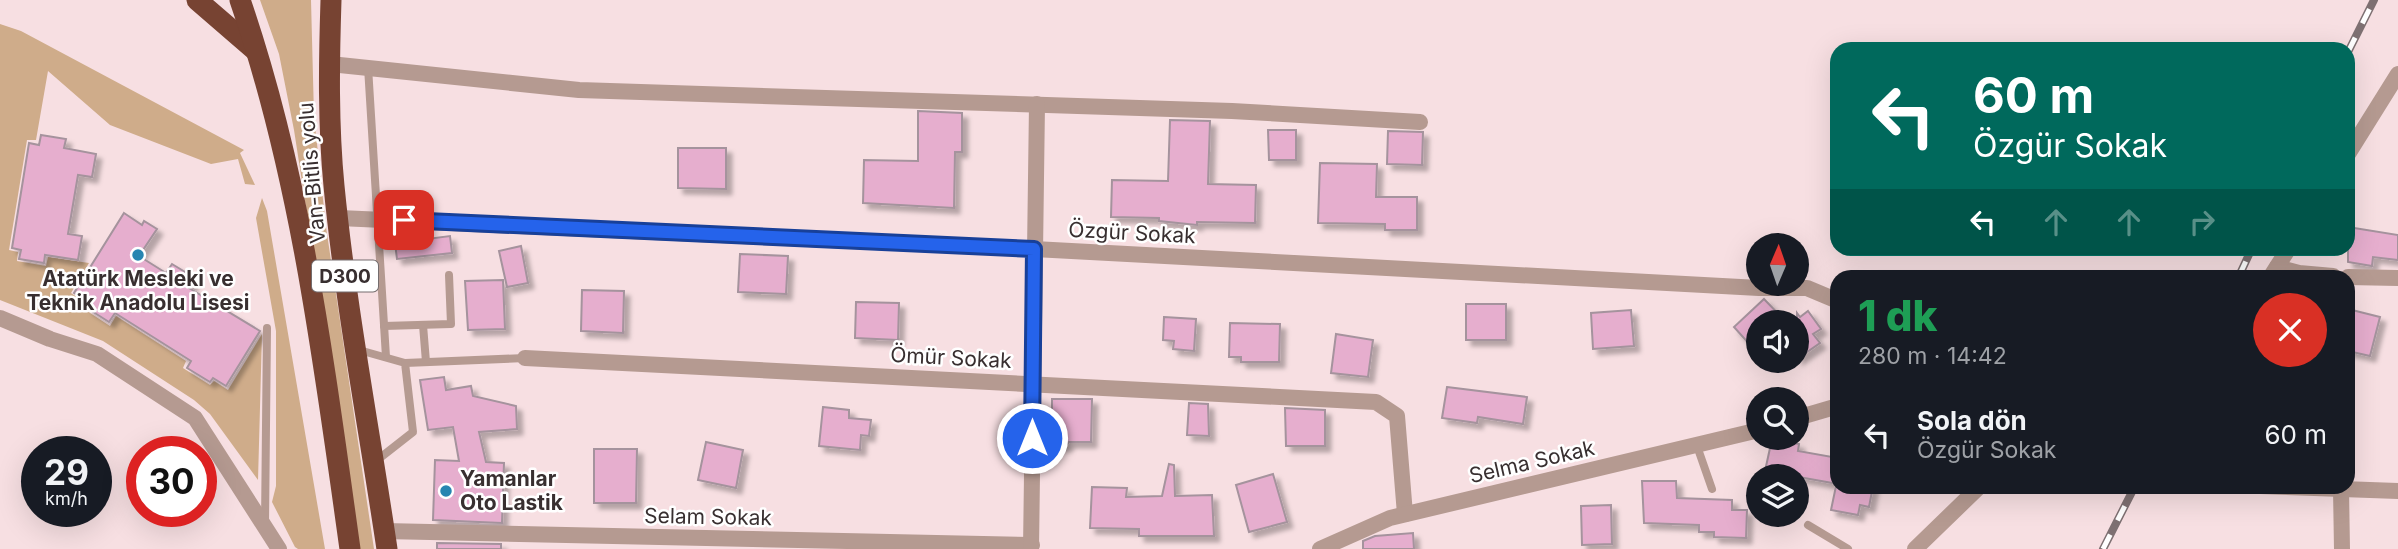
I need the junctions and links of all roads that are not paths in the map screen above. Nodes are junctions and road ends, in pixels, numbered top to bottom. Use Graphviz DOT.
graph roads {
  1 [pos="197,0"];
  2 [pos="240,0"];
  3 [pos="331,0"];
  4 [pos="345,0"];
  5 [pos="258,53"];
  6 [pos="330,58"];
  7 [pos="368,66"];
  8 [pos="2398,74"];
  9 [pos="1037,104"];
  10 [pos="1420,122"];
  11 [pos="2355,143"];
  12 [pos="339,218"];
  13 [pos="376,219"];
  14 [pos="1034,249"];
  15 [pos="449,275"];
  16 [pos="2355,277"];
  17 [pos="2398,278"];
  18 [pos="1830,297"];
  19 [pos="0,318"];
  20 [pos="423,325"];
  21 [pos="384,326"];
  22 [pos="267,328"];
  23 [pos="355,349"];
  24 [pos="386,357"];
  25 [pos="525,358"];
  26 [pos="426,362"];
  27 [pos="405,363"];
  28 [pos="1032,384"];
  29 [pos="1830,408"];
  30 [pos="1809,414"];
  31 [pos="1746,433"];
  32 [pos="1697,446"];
  33 [pos="374,463"];
  34 [pos="1712,489"];
  35 [pos="2355,489"];
  36 [pos="2398,491"];
  37 [pos="1968,494"];
  38 [pos="2341,494"];
  39 [pos="1405,514"];
  40 [pos="1809,526"];
  41 [pos="265,527"];
  42 [pos="386,540"];
  43 [pos="1031,547"];
  44 [pos="279,549"];
  45 [pos="350,549"];
  46 [pos="1320,549"];
  47 [pos="1848,549"];
  48 [pos="1915,549"];
  49 [pos="2342,549"];
  1 -- 5 [label="highway"];
  2 -- 5 [label="highway"];
  3 -- 6 [label="highway, Van-Bitlis yolu / D300"];
  4 -- 6 [label="highway"];
  5 -- 45 [label="highway"];
  6 -- 7 [label="street"];
  6 -- 12 [label="highway, Van-Bitlis yolu / D300"];
  7 -- 9 [label="street"];
  7 -- 13 [label="lane"];
  8 -- 11 [label="street"];
  9 -- 10 [label="street"];
  9 -- 14 [label="street"];
  12 -- 13 [label="street, Özgür Sokak"];
  12 -- 23 [label="highway, Van-Bitlis yolu / D300"];
  13 -- 14 [label="street, Özgür Sokak"];
  13 -- 21 [label="lane"];
  14 -- 18 [label="street, Özgür Sokak"];
  14 -- 28 [label="street"];
  15 -- 20 [label="lane"];
  16 -- 17 [label="street"];
  19 -- 41 [label="street"];
  20 -- 21 [label="lane"];
  20 -- 26 [label="lane"];
  21 -- 24 [label="lane"];
  22 -- 41 [label="lane"];
  23 -- 24 [label="lane"];
  23 -- 33 [label="highway, Van-Bitlis yolu / D300"];
  24 -- 27 [label="lane"];
  25 -- 26 [label="lane"];
  25 -- 28 [label="street, Ömür Sokak"];
  26 -- 27 [label="lane"];
  27 -- 33 [label="lane"];
  28 -- 39 [label="street, Ömür Sokak"];
  28 -- 43 [label="street"];
  29 -- 30 [label="street"];
  31 -- 32 [label="street, Selma Sokak"];
  32 -- 34 [label="lane"];
  32 -- 39 [label="street, Selma Sokak"];
  33 -- 42 [label="highway, Van-Bitlis yolu / D300"];
  35 -- 36 [label="street"];
  37 -- 48 [label="street"];
  38 -- 49 [label="street"];
  39 -- 46 [label="street, Selma Sokak"];
  40 -- 47 [label="lane"];
  41 -- 44 [label="street"];
  42 -- 43 [label="street, Selam Sokak"];
}
